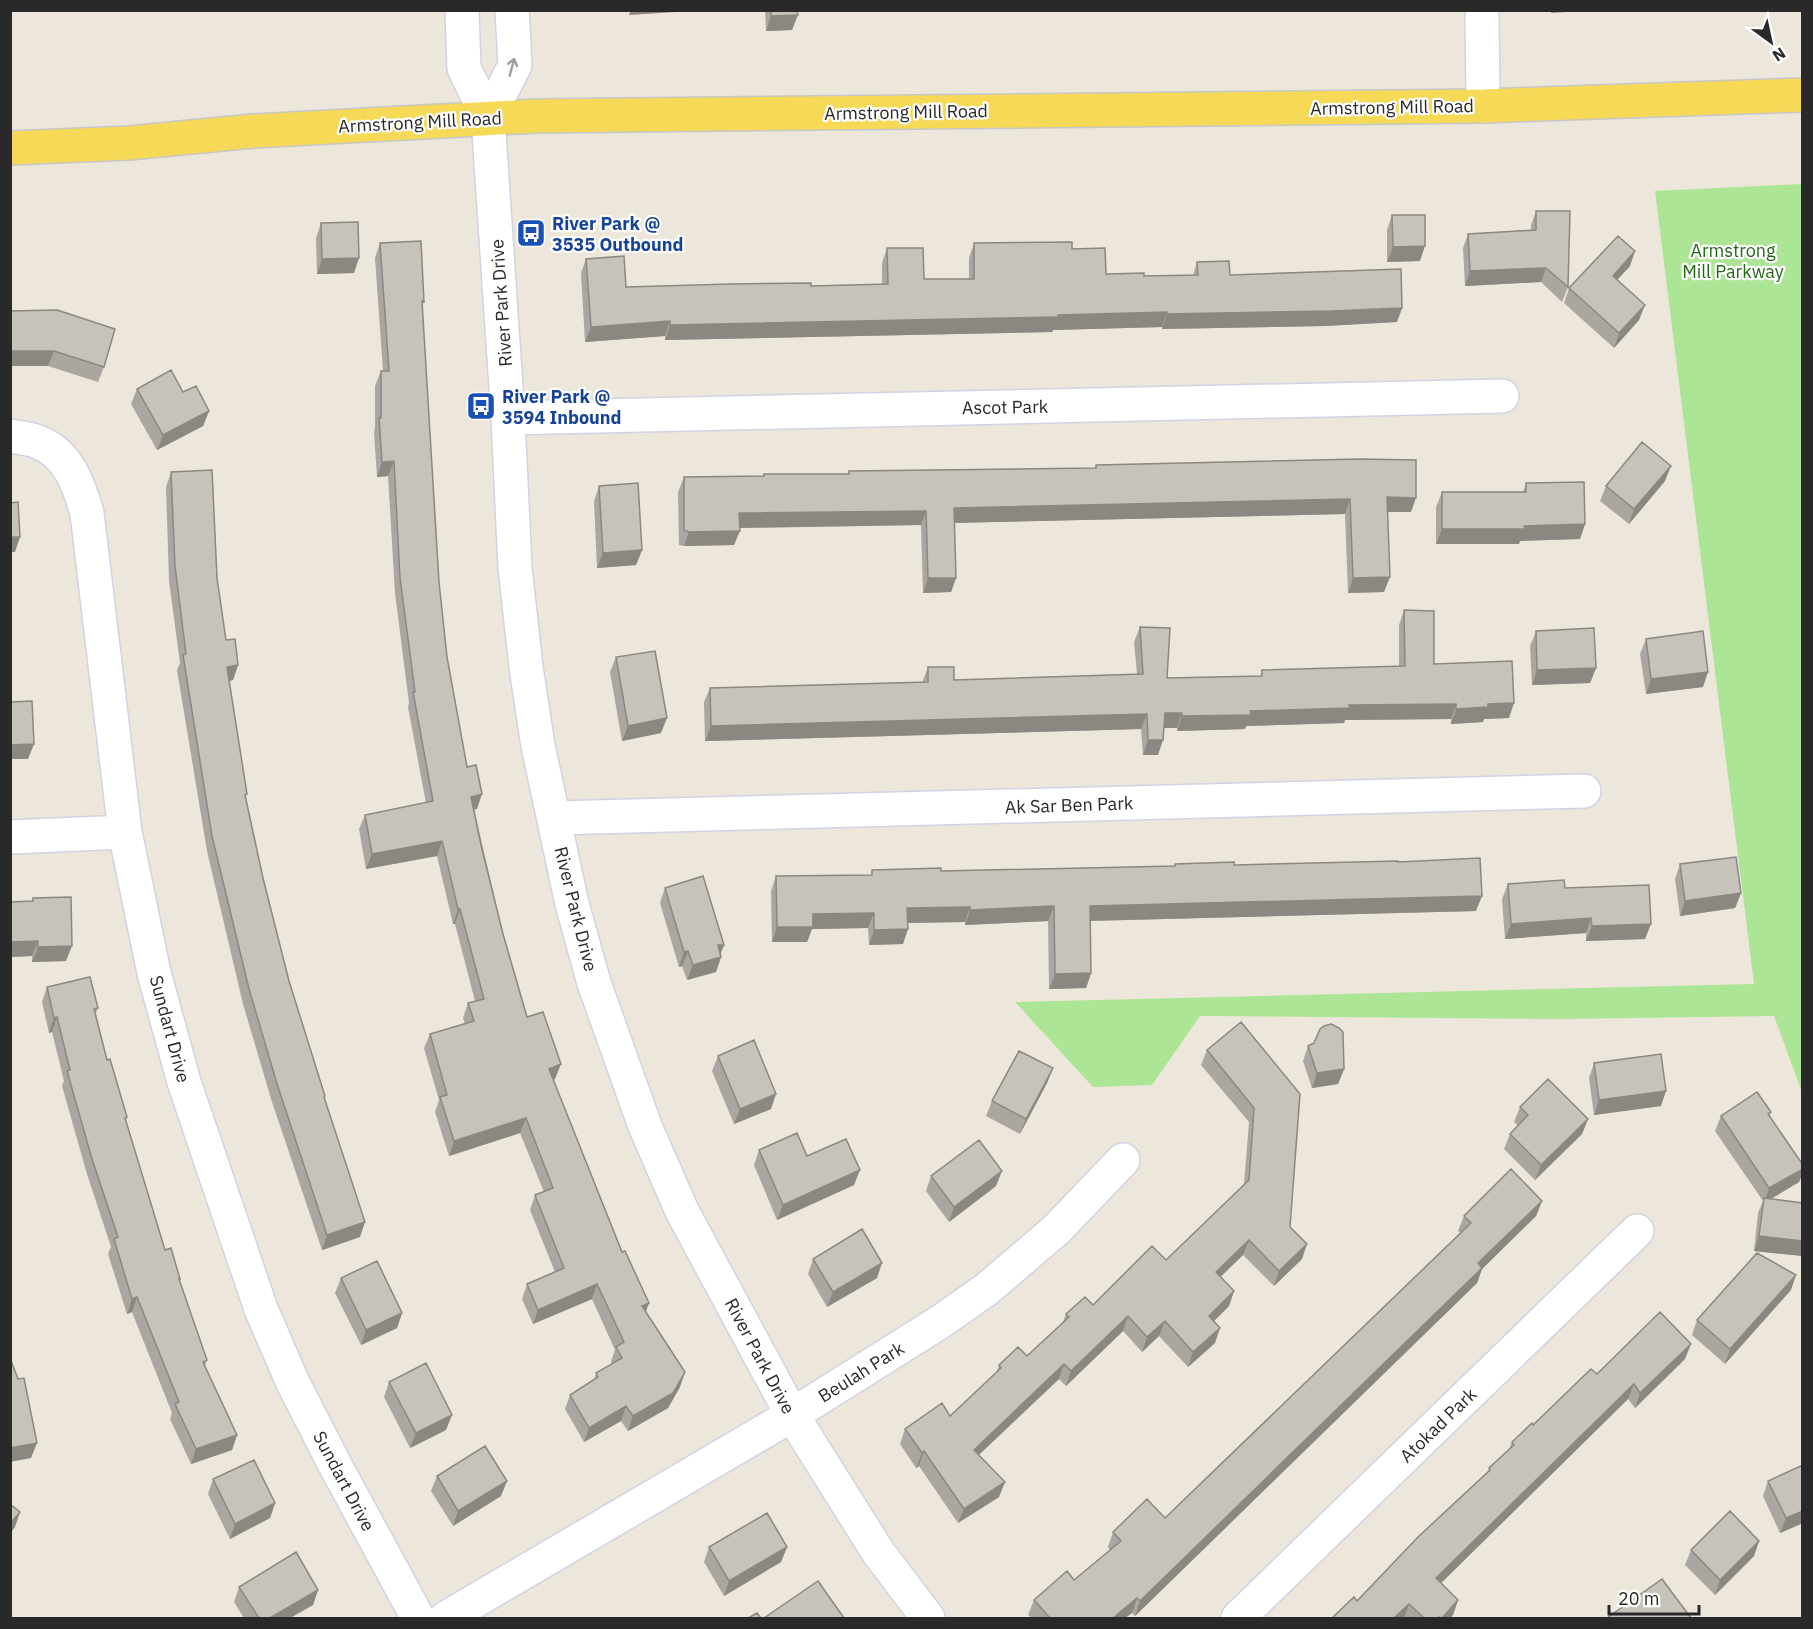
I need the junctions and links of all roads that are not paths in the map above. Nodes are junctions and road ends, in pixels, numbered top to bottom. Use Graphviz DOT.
graph roads {
  1 [pos="462,10"];
  2 [pos="512,10"];
  3 [pos="1482,10"];
  4 [pos="1803,95"];
  5 [pos="1484,106"];
  6 [pos="488,118"];
  7 [pos="10,148"];
  8 [pos="1502,396"];
  9 [pos="508,418"];
  10 [pos="10,436"];
  11 [pos="1584,791"];
  12 [pos="555,818"];
  13 [pos="125,832"];
  14 [pos="10,837"];
  15 [pos="1123,1160"];
  16 [pos="1637,1231"];
  17 [pos="792,1415"];
  18 [pos="418,1618"];
  19 [pos="446,1618"];
  20 [pos="928,1618"];
  21 [pos="1238,1618"];
  1 -- 6 [label="street, River Park Drive"];
  6 -- 2 [label="street, River Park Drive, one-way"];
  3 -- 5 [label="street"];
  4 -- 5 [label="main road, Armstrong Mill Road"];
  5 -- 6 [label="main road, Armstrong Mill Road"];
  6 -- 7 [label="main road, Armstrong Mill Road"];
  6 -- 9 [label="street, River Park Drive"];
  8 -- 9 [label="street, Ascot Park"];
  9 -- 12 [label="street, River Park Drive"];
  10 -- 13 [label="street, Sundart Drive"];
  11 -- 12 [label="street, Ak Sar Ben Park"];
  12 -- 17 [label="street, River Park Drive"];
  13 -- 14 [label="street"];
  13 -- 18 [label="street, Sundart Drive"];
  15 -- 17 [label="street, Beulah Park"];
  16 -- 21 [label="street, Atokad Park"];
  17 -- 19 [label="street, Beulah Park"];
  17 -- 20 [label="street, River Park Drive"];
}
